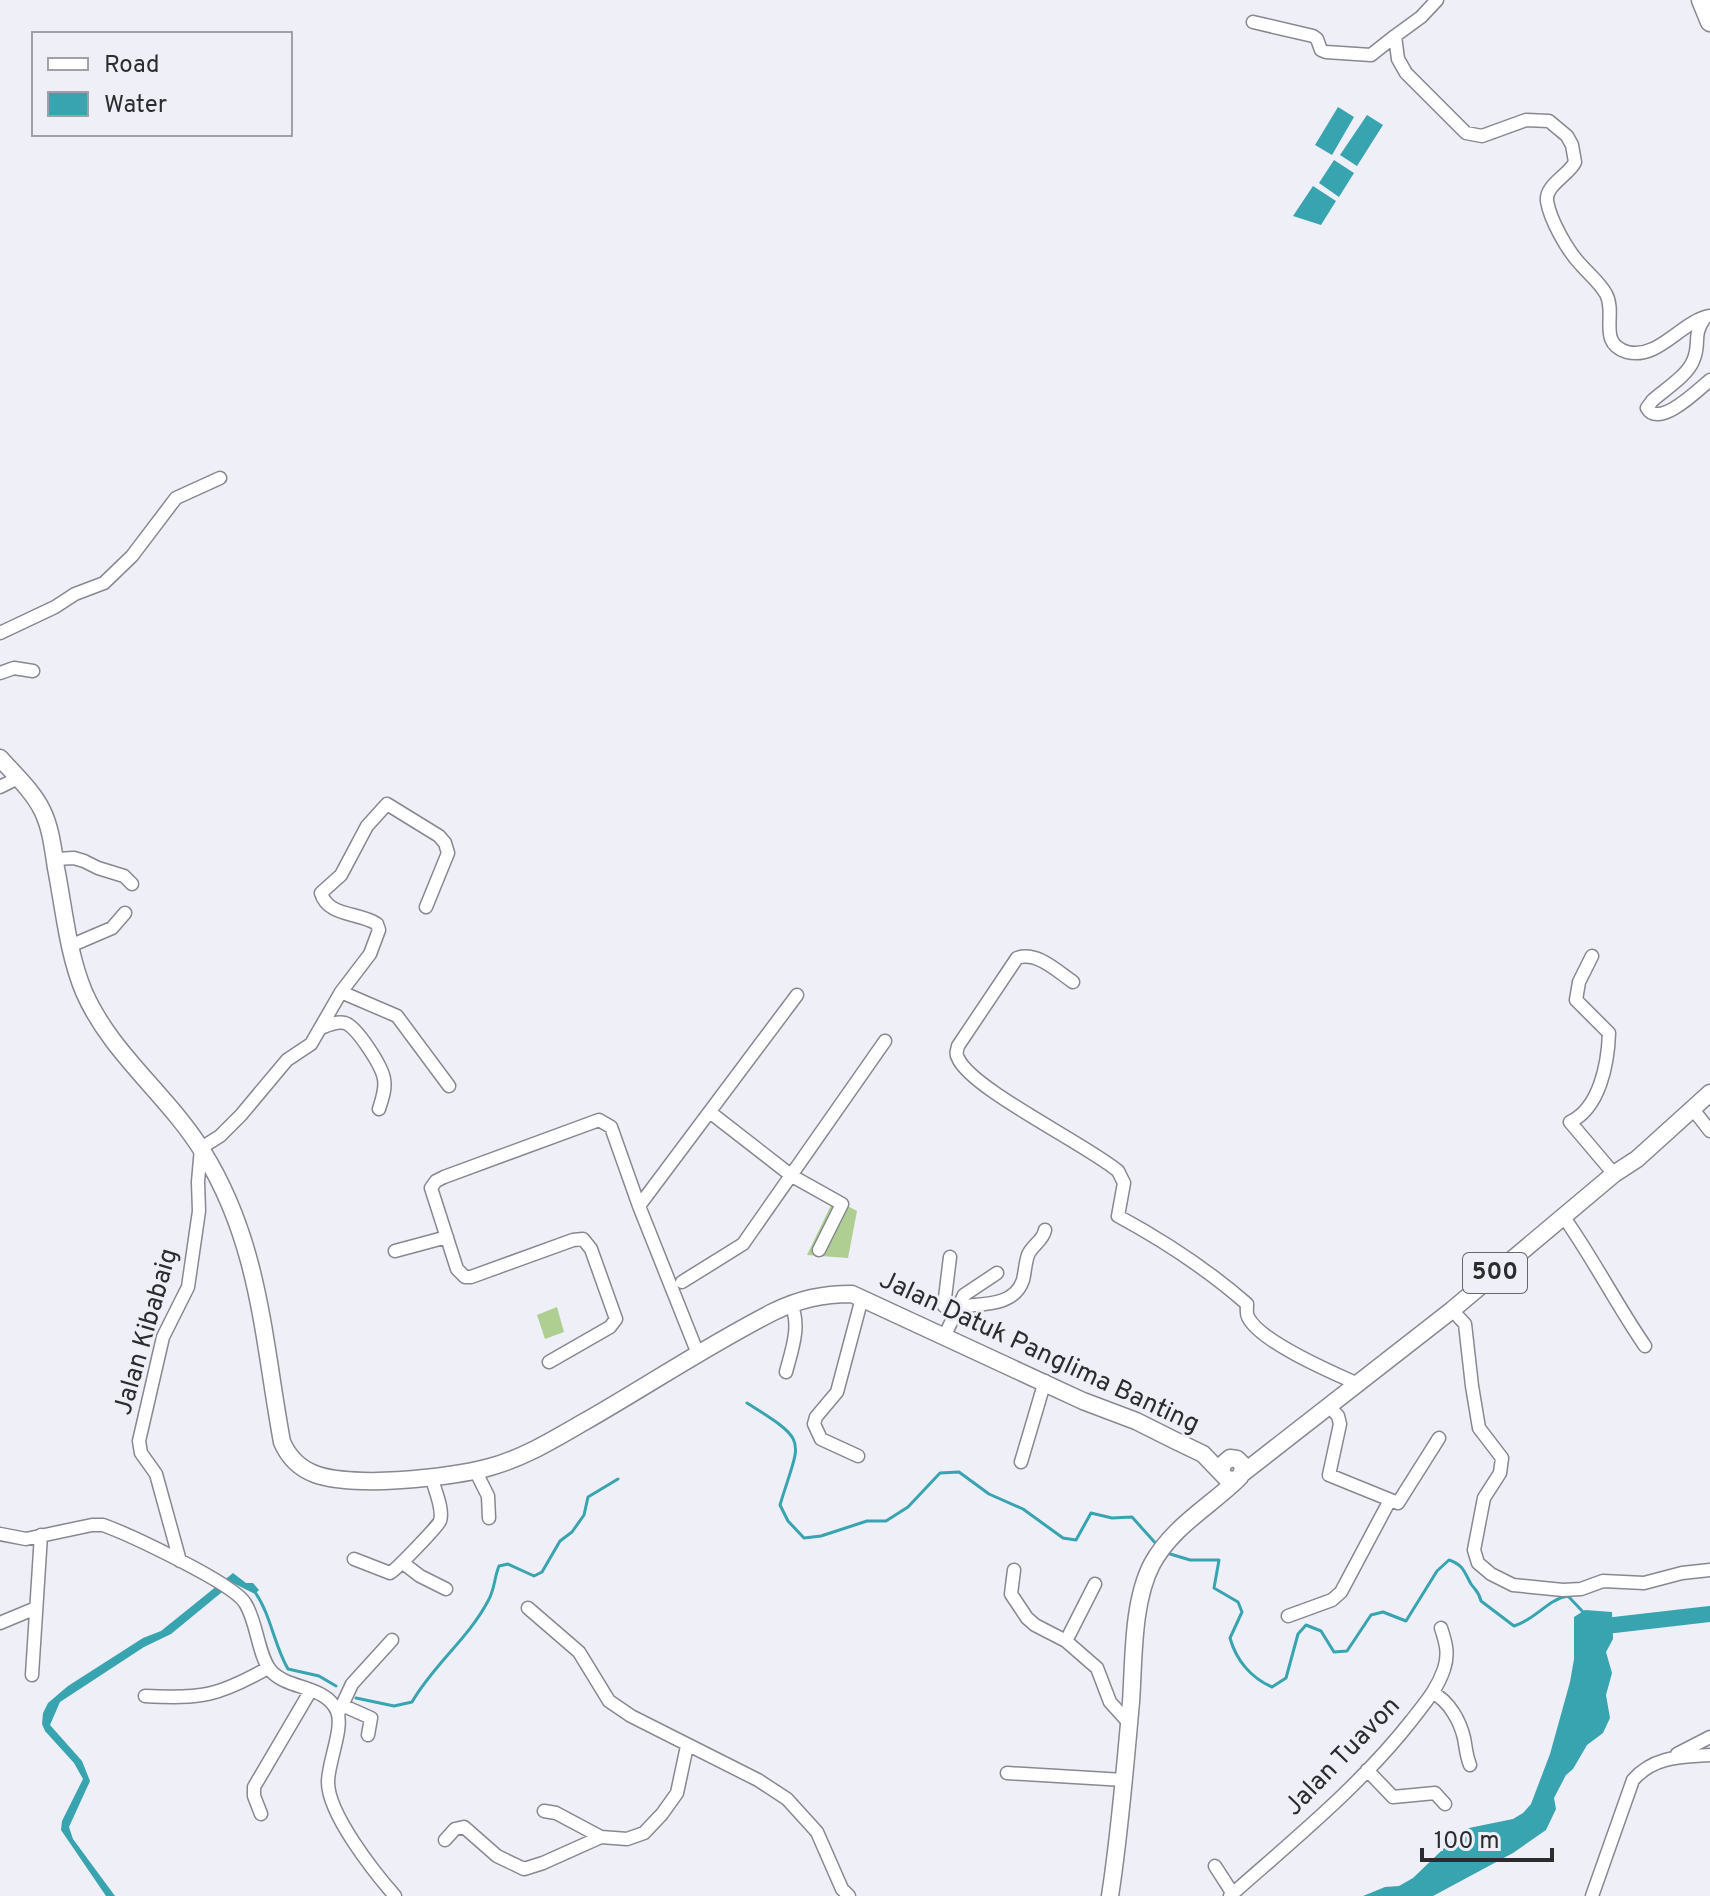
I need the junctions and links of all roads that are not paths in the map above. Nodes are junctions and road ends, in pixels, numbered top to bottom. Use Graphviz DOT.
graph roads {
  1 [pos="1437,0"];
  2 [pos="1701,0"];
  3 [pos="1253,22"];
  4 [pos="1710,22"];
  5 [pos="1395,36"];
  6 [pos="1708,316"];
  7 [pos="1710,380"];
  8 [pos="220,478"];
  9 [pos="0,633"];
  10 [pos="33,671"];
  11 [pos="0,673"];
  12 [pos="0,758"];
  13 [pos="18,778"];
  14 [pos="0,787"];
  15 [pos="55,859"];
  16 [pos="132,884"];
  17 [pos="426,907"];
  18 [pos="125,913"];
  19 [pos="70,946"];
  20 [pos="1592,956"];
  21 [pos="1073,982"];
  22 [pos="341,992"];
  23 [pos="797,995"];
  24 [pos="321,1028"];
  25 [pos="885,1041"];
  26 [pos="449,1086"];
  27 [pos="1710,1093"];
  28 [pos="1692,1108"];
  29 [pos="379,1109"];
  30 [pos="711,1113"];
  31 [pos="1710,1131"];
  32 [pos="201,1148"];
  33 [pos="1614,1174"];
  34 [pos="792,1176"];
  35 [pos="639,1206"];
  36 [pos="1563,1216"];
  37 [pos="1045,1230"];
  38 [pos="447,1237"];
  39 [pos="819,1250"];
  40 [pos="395,1251"];
  41 [pos="950,1257"];
  42 [pos="997,1273"];
  43 [pos="682,1282"];
  44 [pos="862,1298"];
  45 [pos="791,1304"];
  46 [pos="955,1310"];
  47 [pos="1452,1310"];
  48 [pos="945,1335"];
  49 [pos="1645,1346"];
  50 [pos="698,1354"];
  51 [pos="549,1362"];
  52 [pos="786,1372"];
  53 [pos="1045,1381"];
  54 [pos="1358,1384"];
  55 [pos="1330,1407"];
  56 [pos="1439,1438"];
  57 [pos="858,1456"];
  58 [pos="1021,1462"];
  59 [pos="475,1470"];
  60 [pos="1232,1470"];
  61 [pos="431,1476"];
  62 [pos="1390,1500"];
  63 [pos="489,1518"];
  64 [pos="0,1534"];
  65 [pos="41,1535"];
  66 [pos="354,1559"];
  67 [pos="180,1561"];
  68 [pos="403,1563"];
  69 [pos="1014,1570"];
  70 [pos="1710,1570"];
  71 [pos="1095,1584"];
  72 [pos="446,1589"];
  73 [pos="36,1608"];
  74 [pos="528,1608"];
  75 [pos="1288,1616"];
  76 [pos="0,1623"];
  77 [pos="1441,1628"];
  78 [pos="392,1640"];
  79 [pos="1066,1641"];
  80 [pos="268,1668"];
  81 [pos="32,1675"];
  82 [pos="288,1682"];
  83 [pos="311,1690"];
  84 [pos="1433,1693"];
  85 [pos="145,1696"];
  86 [pos="301,1706"];
  87 [pos="341,1710"];
  88 [pos="1129,1723"];
  89 [pos="368,1735"];
  90 [pos="1710,1737"];
  91 [pos="689,1747"];
  92 [pos="1710,1755"];
  93 [pos="1670,1758"];
  94 [pos="1470,1765"];
  95 [pos="1367,1770"];
  96 [pos="1007,1773"];
  97 [pos="1124,1780"];
  98 [pos="1445,1804"];
  99 [pos="544,1811"];
  100 [pos="261,1814"];
  101 [pos="601,1837"];
  102 [pos="445,1840"];
  103 [pos="1215,1866"];
  104 [pos="1231,1895"];
  105 [pos="395,1896"];
  106 [pos="849,1896"];
  107 [pos="1110,1896"];
  108 [pos="1592,1896"];
  1 -- 5 [label="street"];
  2 -- 4 [label="highway"];
  3 -- 5 [label="street"];
  5 -- 6 [label="street"];
  6 -- 7 [label="street"];
  8 -- 9 [label="street"];
  10 -- 11 [label="street"];
  12 -- 13 [label="main road, Jalan Datuk Panglima Banting"];
  13 -- 14 [label="street"];
  13 -- 15 [label="main road, Jalan Datuk Panglima Banting"];
  15 -- 16 [label="street"];
  15 -- 19 [label="main road, Jalan Datuk Panglima Banting"];
  17 -- 22 [label="street"];
  18 -- 19 [label="street"];
  19 -- 32 [label="main road, Jalan Datuk Panglima Banting"];
  20 -- 33 [label="street"];
  21 -- 54 [label="street"];
  22 -- 24 [label="street"];
  22 -- 26 [label="street"];
  23 -- 30 [label="street"];
  24 -- 29 [label="street"];
  24 -- 32 [label="street"];
  25 -- 34 [label="street"];
  27 -- 28 [label="main road, 500"];
  28 -- 31 [label="street"];
  28 -- 33 [label="main road, 500"];
  30 -- 34 [label="street"];
  30 -- 35 [label="street"];
  32 -- 61 [label="main road, Jalan Datuk Panglima Banting"];
  32 -- 67 [label="street, Jalan Kibabaig"];
  33 -- 36 [label="main road, 500"];
  34 -- 39 [label="street"];
  34 -- 43 [label="street"];
  35 -- 38 [label="street"];
  35 -- 50 [label="street"];
  36 -- 47 [label="main road, 500"];
  36 -- 49 [label="street"];
  37 -- 46 [label="street"];
  38 -- 40 [label="street"];
  38 -- 51 [label="street"];
  41 -- 46 [label="street"];
  42 -- 46 [label="street"];
  44 -- 45 [label="main road, Jalan Datuk Panglima Banting"];
  44 -- 48 [label="main road, Jalan Datuk Panglima Banting"];
  44 -- 57 [label="street"];
  45 -- 50 [label="main road, Jalan Datuk Panglima Banting"];
  45 -- 52 [label="street"];
  46 -- 48 [label="street"];
  47 -- 54 [label="main road, 500"];
  47 -- 70 [label="street"];
  48 -- 53 [label="main road, Jalan Datuk Panglima Banting"];
  50 -- 59 [label="main road, Jalan Datuk Panglima Banting"];
  53 -- 58 [label="street"];
  53 -- 60 [label="main road, Jalan Datuk Panglima Banting"];
  54 -- 55 [label="main road, 500"];
  55 -- 60 [label="main road, 500"];
  55 -- 62 [label="street"];
  56 -- 62 [label="street"];
  59 -- 61 [label="main road, Jalan Datuk Panglima Banting"];
  59 -- 63 [label="street"];
  60 -- 88 [label="main road"];
  61 -- 68 [label="street"];
  62 -- 75 [label="street"];
  64 -- 65 [label="street"];
  65 -- 67 [label="street"];
  65 -- 73 [label="street"];
  66 -- 68 [label="street"];
  67 -- 80 [label="street"];
  68 -- 72 [label="street"];
  69 -- 79 [label="street"];
  71 -- 79 [label="street"];
  73 -- 76 [label="street"];
  73 -- 81 [label="street"];
  74 -- 91 [label="street"];
  77 -- 84 [label="street, Jalan Tuavon"];
  78 -- 87 [label="street"];
  79 -- 88 [label="street"];
  80 -- 82 [label="street"];
  80 -- 85 [label="street"];
  82 -- 83 [label="street"];
  82 -- 86 [label="street"];
  83 -- 86 [label="street"];
  83 -- 87 [label="street"];
  84 -- 94 [label="street"];
  84 -- 95 [label="street, Jalan Tuavon"];
  86 -- 100 [label="street"];
  87 -- 89 [label="street"];
  87 -- 105 [label="street"];
  88 -- 97 [label="main road"];
  90 -- 93 [label="street"];
  91 -- 101 [label="street"];
  91 -- 106 [label="street"];
  92 -- 93 [label="street"];
  93 -- 108 [label="street"];
  95 -- 98 [label="street"];
  95 -- 104 [label="street, Jalan Tuavon"];
  96 -- 97 [label="street"];
  97 -- 107 [label="main road"];
  99 -- 101 [label="street"];
  101 -- 102 [label="street"];
  103 -- 104 [label="street"];
}
